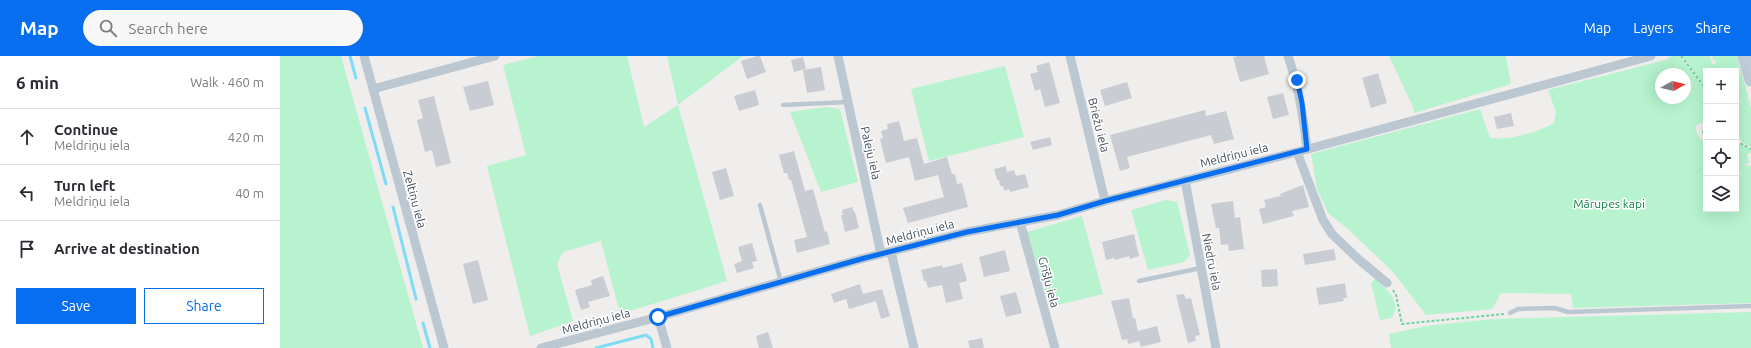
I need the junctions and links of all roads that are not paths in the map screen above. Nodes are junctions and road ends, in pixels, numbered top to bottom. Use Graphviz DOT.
graph roads {
  1 [pos="364,56"];
  2 [pos="495,56"];
  3 [pos="838,56"];
  4 [pos="1070,56"];
  5 [pos="1288,56"];
  6 [pos="1651,56"];
  7 [pos="1744,56"];
  8 [pos="1751,80"];
  9 [pos="373,89"];
  10 [pos="847,102"];
  11 [pos="784,105"];
  12 [pos="1302,151"];
  13 [pos="1185,180"];
  14 [pos="1105,201"];
  15 [pos="760,205"];
  16 [pos="1020,222"];
  17 [pos="891,252"];
  18 [pos="881,254"];
  19 [pos="1201,268"];
  20 [pos="1139,281"];
  21 [pos="781,282"];
  22 [pos="1387,283"];
  23 [pos="1751,306"];
  24 [pos="1510,313"];
  25 [pos="658,317"];
  26 [pos="444,348"];
  27 [pos="541,348"];
  28 [pos="667,348"];
  29 [pos="914,348"];
  30 [pos="1055,348"];
  31 [pos="1216,348"];
  1 -- 9 [label="street, Zeltiņu iela"];
  2 -- 9 [label="street"];
  3 -- 10 [label="street, Paleju iela"];
  4 -- 14 [label="street, Briežu iela"];
  5 -- 12 [label="street"];
  6 -- 12 [label="street, Meldriņu iela"];
  7 -- 8 [label="main road"];
  9 -- 26 [label="street, Zeltiņu iela"];
  10 -- 11 [label="lane"];
  10 -- 18 [label="street, Paleju iela"];
  12 -- 13 [label="street, Meldriņu iela"];
  12 -- 22 [label="street"];
  13 -- 14 [label="street, Meldriņu iela"];
  13 -- 19 [label="street, Niedru iela"];
  14 -- 16 [label="street, Meldriņu iela"];
  15 -- 21 [label="lane"];
  16 -- 17 [label="street, Meldriņu iela"];
  16 -- 30 [label="street, Grīšļu iela"];
  17 -- 18 [label="street, Meldriņu iela"];
  17 -- 29 [label="street"];
  18 -- 21 [label="street, Meldriņu iela"];
  19 -- 20 [label="lane"];
  19 -- 31 [label="street, Niedru iela"];
  21 -- 25 [label="street, Meldriņu iela"];
  23 -- 24 [label="lane"];
  25 -- 27 [label="street, Meldriņu iela"];
  25 -- 28 [label="street"];
}
